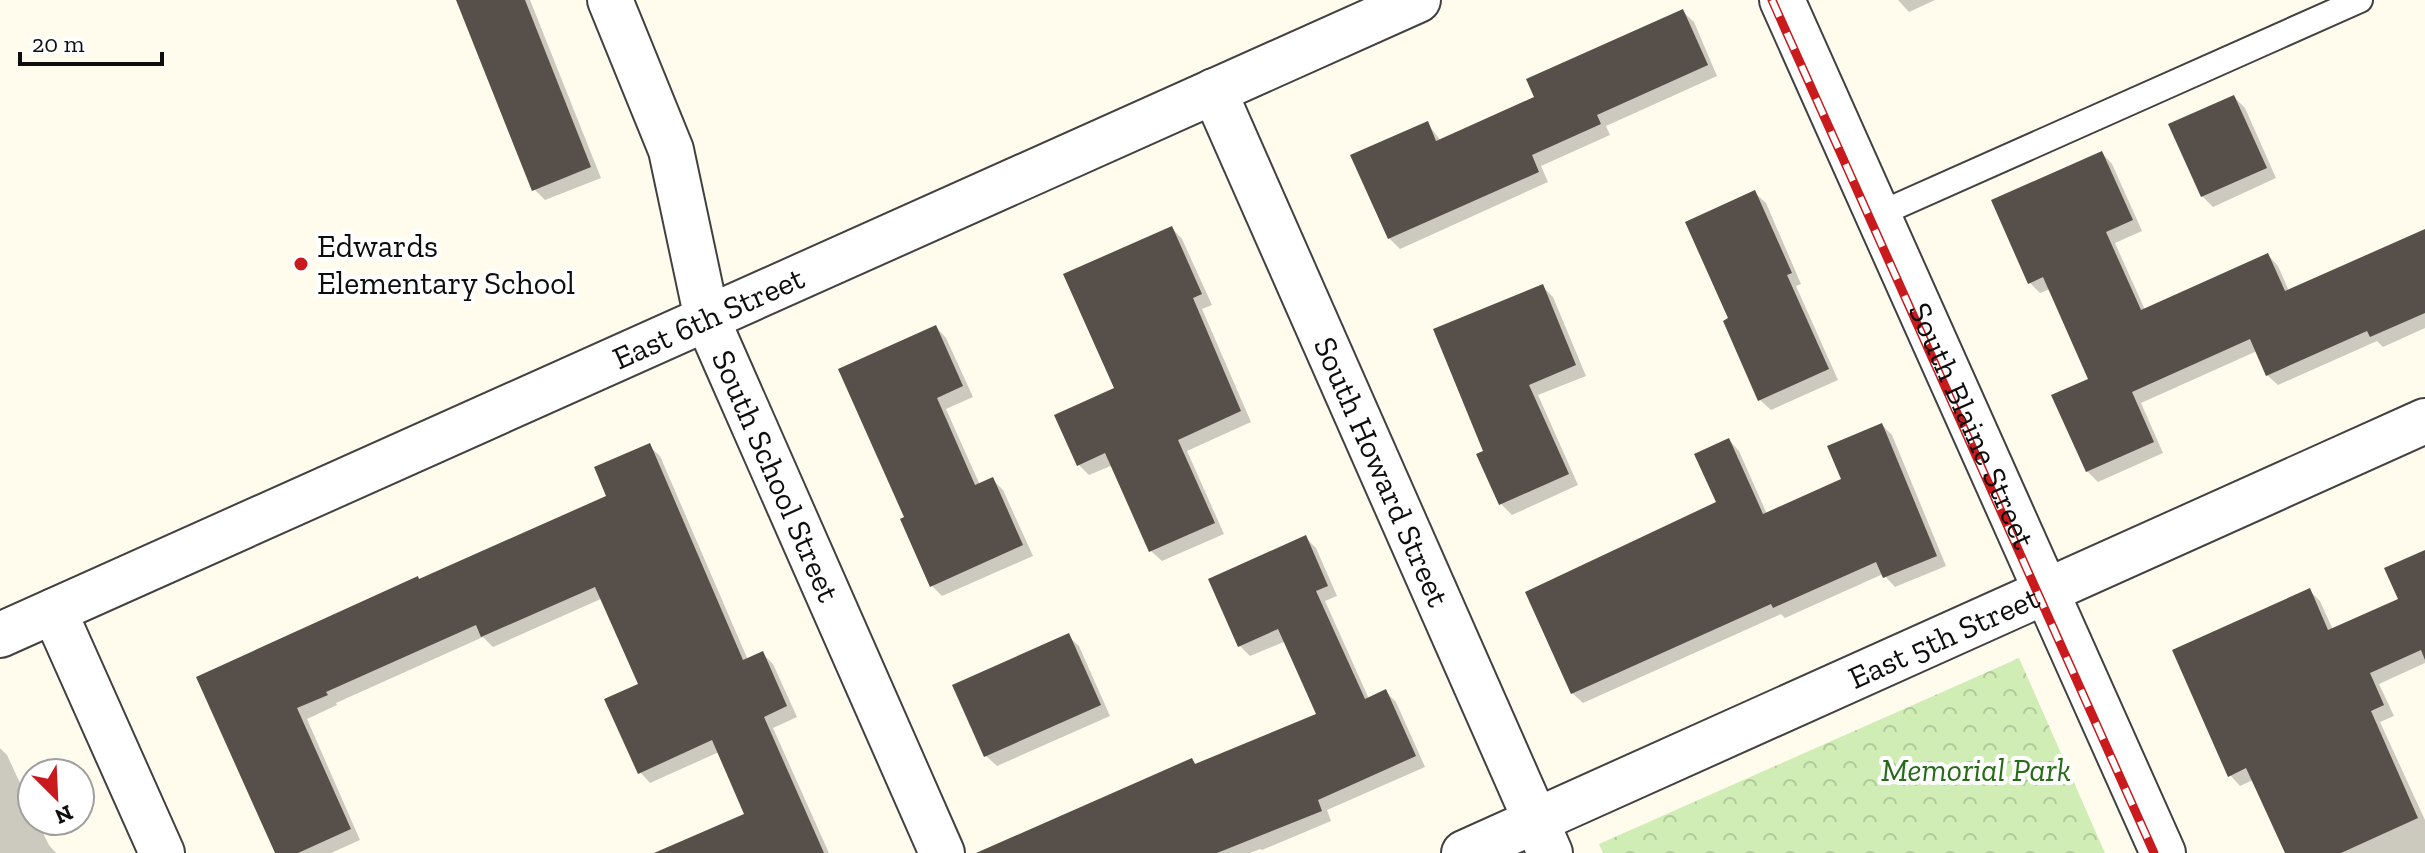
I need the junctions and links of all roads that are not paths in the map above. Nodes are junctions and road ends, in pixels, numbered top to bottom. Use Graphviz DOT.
graph roads {
  1 [pos="610,0"];
  2 [pos="1418,0"];
  3 [pos="1782,0"];
  4 [pos="2360,0"];
  5 [pos="1214,91"];
  6 [pos="1877,215"];
  7 [pos="707,319"];
  8 [pos="2425,421"];
  9 [pos="2045,592"];
  10 [pos="54,611"];
  11 [pos="0,635"];
  12 [pos="1543,837"];
  13 [pos="162,853"];
  14 [pos="942,853"];
  15 [pos="1464,853"];
  16 [pos="2163,853"];
  1 -- 7 [label="street, South School Street"];
  2 -- 5 [label="street, East 6th Street"];
  3 -- 6 [label="street, South Blaine Street"];
  4 -- 6 [label="lane"];
  5 -- 7 [label="street, East 6th Street"];
  5 -- 12 [label="street, South Howard Street"];
  6 -- 9 [label="street, South Blaine Street"];
  7 -- 10 [label="street, East 6th Street"];
  7 -- 14 [label="street, South School Street"];
  8 -- 9 [label="street, East 5th Street"];
  9 -- 12 [label="street, East 5th Street"];
  9 -- 16 [label="street, South Blaine Street"];
  10 -- 11 [label="street, East 6th Street"];
  10 -- 13 [label="street"];
  12 -- 15 [label="street, East 5th Street"];
}
